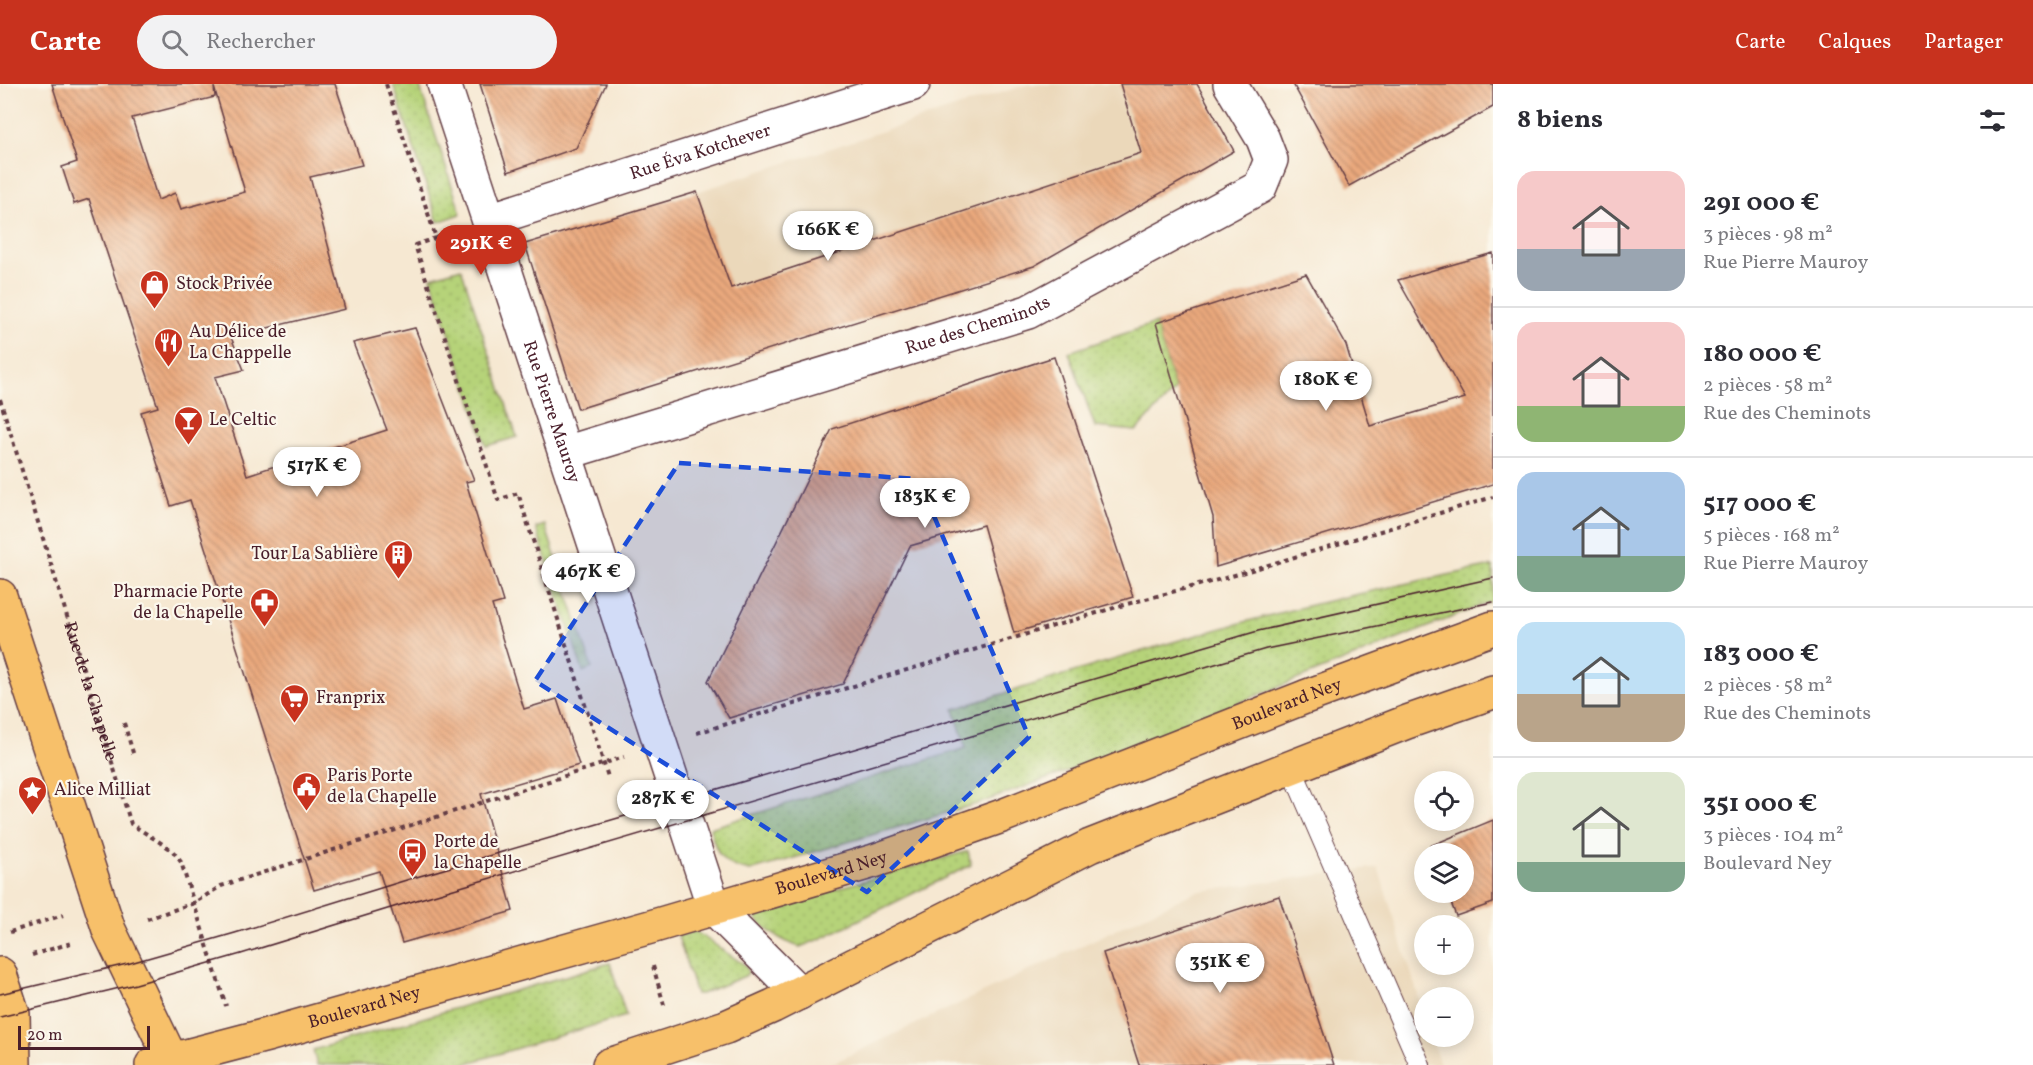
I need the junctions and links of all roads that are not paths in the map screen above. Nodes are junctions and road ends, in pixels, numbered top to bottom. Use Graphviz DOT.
graph roads {
  1 [pos="444,84"];
  2 [pos="913,84"];
  3 [pos="1230,84"];
  4 [pos="489,220"];
  5 [pos="565,453"];
  6 [pos="0,596"];
  7 [pos="1493,628"];
  8 [pos="1493,692"];
  9 [pos="1291,767"];
  10 [pos="714,909"];
  11 [pos="0,974"];
  12 [pos="799,993"];
  13 [pos="166,1063"];
  14 [pos="14,1065"];
  15 [pos="609,1065"];
  16 [pos="1420,1065"];
  1 -- 4 [label="street, Rue Pierre Mauroy"];
  2 -- 4 [label="street, Rue Éva Kotchever"];
  3 -- 5 [label="street, Rue des Cheminots"];
  4 -- 5 [label="street, Rue Pierre Mauroy"];
  5 -- 10 [label="street, Rue Pierre Mauroy"];
  6 -- 13 [label="main road"];
  7 -- 10 [label="main road, Boulevard Ney"];
  8 -- 9 [label="main road"];
  9 -- 12 [label="main road"];
  9 -- 16 [label="lane"];
  10 -- 12 [label="street"];
  10 -- 13 [label="main road, Boulevard Ney"];
  11 -- 14 [label="main road"];
  12 -- 15 [label="main road"];
}
